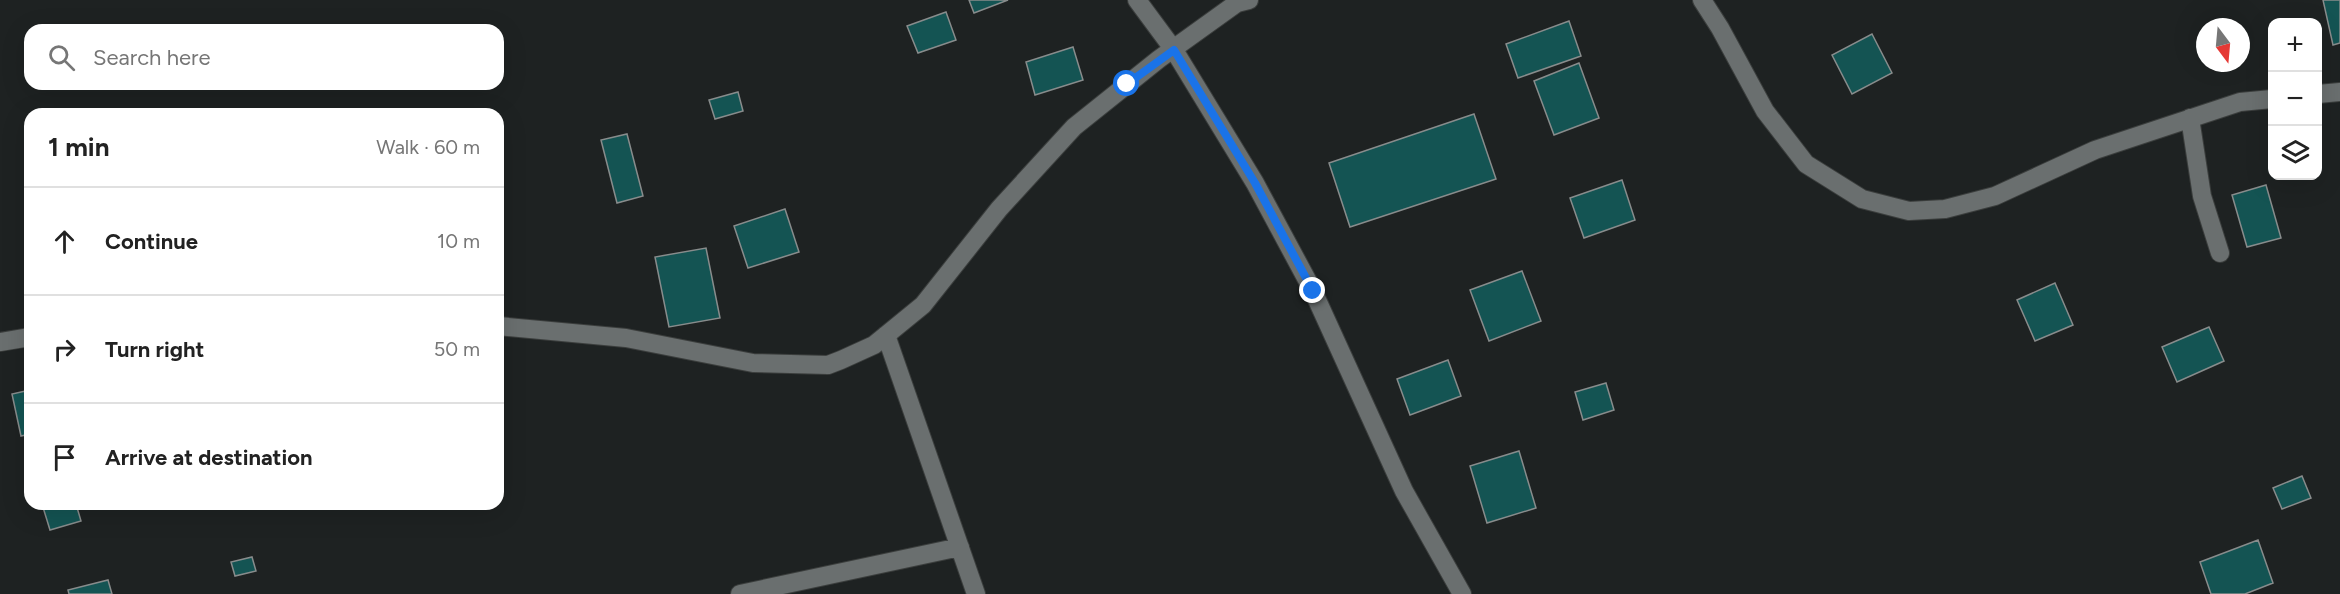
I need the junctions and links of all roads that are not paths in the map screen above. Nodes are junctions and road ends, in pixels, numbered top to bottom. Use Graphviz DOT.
graph roads {
  1 [pos="1137,0"];
  2 [pos="1249,0"];
  3 [pos="1702,0"];
  4 [pos="1167,54"];
  5 [pos="2340,92"];
  6 [pos="2322,94"];
  7 [pos="2268,99"];
  8 [pos="2190,118"];
  9 [pos="2220,253"];
  10 [pos="504,327"];
  11 [pos="886,335"];
  12 [pos="24,338"];
  13 [pos="0,342"];
  14 [pos="960,547"];
  15 [pos="740,594"];
  16 [pos="976,594"];
  17 [pos="1462,594"];
  1 -- 4 [label="street"];
  2 -- 4 [label="street"];
  3 -- 8 [label="street"];
  4 -- 11 [label="street"];
  4 -- 17 [label="street"];
  5 -- 6 [label="street"];
  7 -- 8 [label="street"];
  8 -- 9 [label="street"];
  10 -- 11 [label="street"];
  11 -- 14 [label="street"];
  12 -- 13 [label="street"];
  14 -- 15 [label="street"];
  14 -- 16 [label="street"];
}
